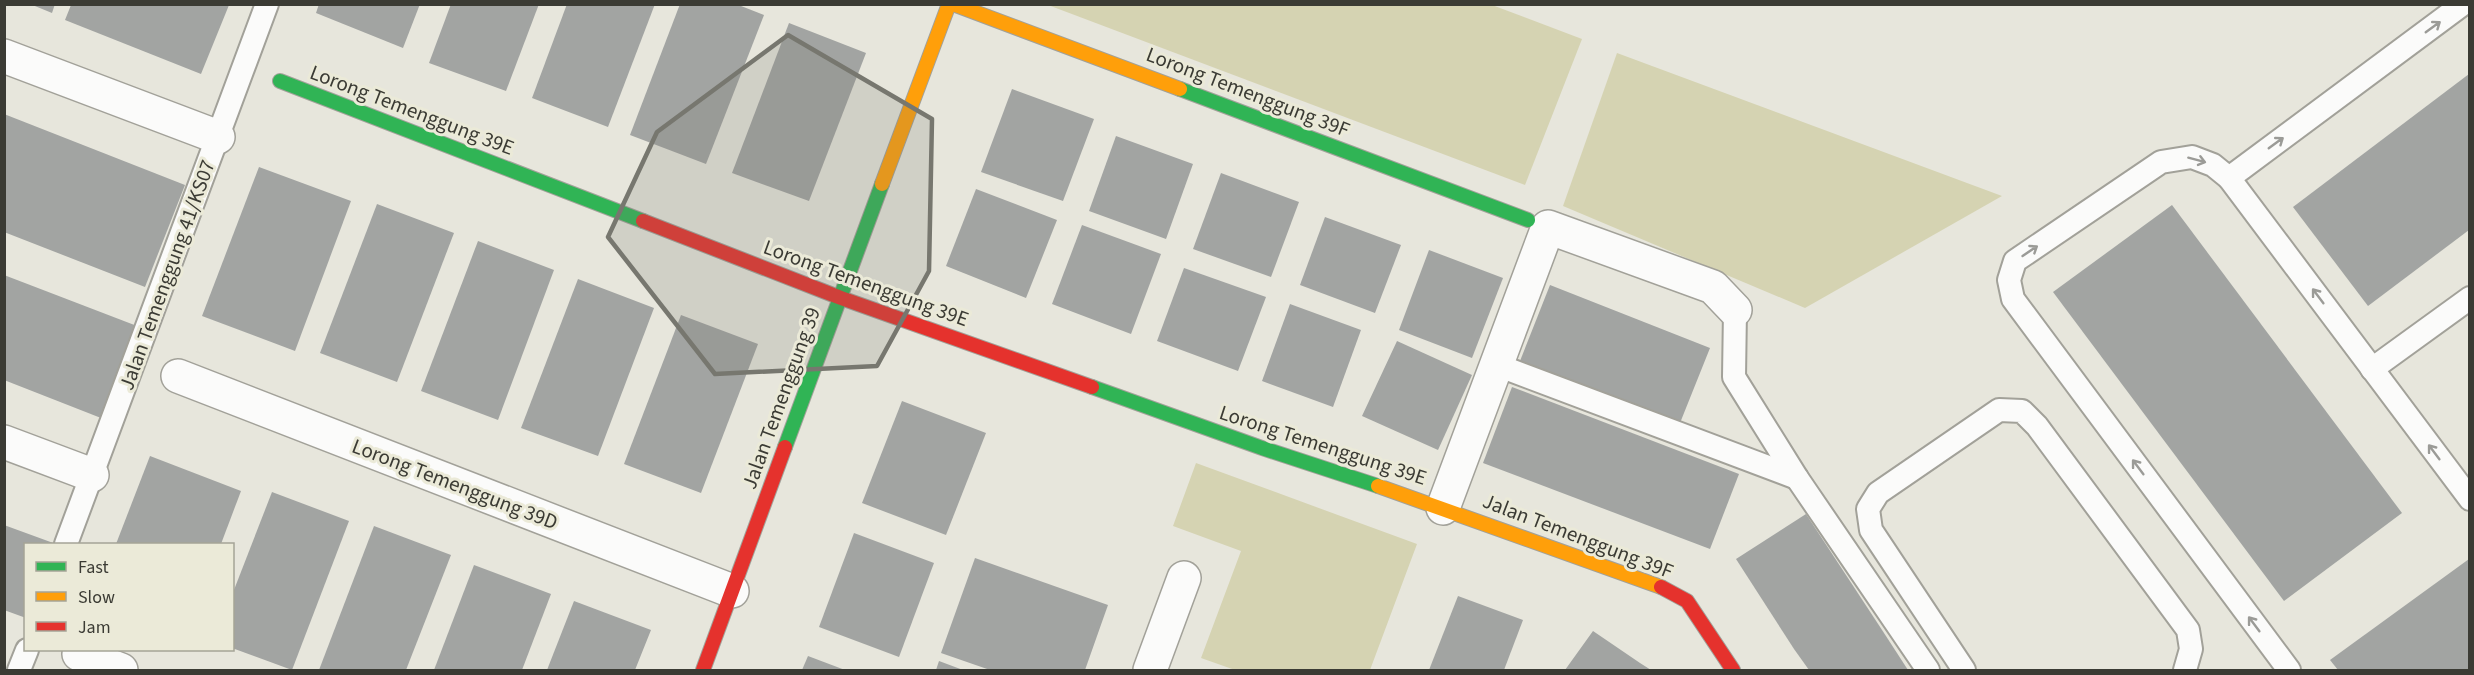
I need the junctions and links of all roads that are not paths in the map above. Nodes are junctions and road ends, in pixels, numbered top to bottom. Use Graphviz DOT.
graph roads {
  1 [pos="267,4"];
  2 [pos="951,4"];
  3 [pos="2463,4"];
  4 [pos="4,56"];
  5 [pos="280,81"];
  6 [pos="218,137"];
  7 [pos="2229,178"];
  8 [pos="1538,223"];
  9 [pos="841,297"];
  10 [pos="2469,298"];
  11 [pos="1735,310"];
  12 [pos="1497,365"];
  13 [pos="2372,369"];
  14 [pos="178,376"];
  15 [pos="4,442"];
  16 [pos="92,475"];
  17 [pos="1797,478"];
  18 [pos="2469,499"];
  19 [pos="1443,508"];
  20 [pos="66,543"];
  21 [pos="1184,578"];
  22 [pos="732,591"];
  23 [pos="27,651"];
  24 [pos="79,654"];
  25 [pos="20,670"];
  26 [pos="121,670"];
  27 [pos="703,670"];
  28 [pos="1150,670"];
  29 [pos="1732,670"];
  30 [pos="1928,670"];
  31 [pos="1964,670"];
  32 [pos="2185,670"];
  33 [pos="2289,670"];
  1 -- 6 [label="lane, Jalan Temenggung 41/KS07"];
  2 -- 8 [label="street, Lorong Temenggung 39F"];
  2 -- 9 [label="street, Jalan Temenggung 39"];
  7 -- 3 [label="lane, one-way"];
  4 -- 6 [label="street"];
  5 -- 9 [label="street, Lorong Temenggung 39E"];
  6 -- 16 [label="lane, Jalan Temenggung 41/KS07"];
  13 -- 7 [label="lane, one-way"];
  33 -- 7 [label="lane, one-way"];
  8 -- 11 [label="street"];
  8 -- 12 [label="street"];
  9 -- 19 [label="street, Lorong Temenggung 39E"];
  9 -- 22 [label="street, Jalan Temenggung 39"];
  10 -- 13 [label="lane"];
  11 -- 17 [label="lane"];
  12 -- 17 [label="lane"];
  12 -- 19 [label="street"];
  18 -- 13 [label="lane, one-way"];
  14 -- 22 [label="street, Lorong Temenggung 39D"];
  15 -- 16 [label="street"];
  16 -- 20 [label="lane, Jalan Temenggung 41/KS07"];
  17 -- 30 [label="lane"];
  19 -- 29 [label="street, Jalan Temenggung 39F"];
  21 -- 28 [label="street"];
  22 -- 27 [label="street, Jalan Temenggung 39"];
  23 -- 25 [label="lane"];
  24 -- 26 [label="street"];
  31 -- 32 [label="lane"];
}
